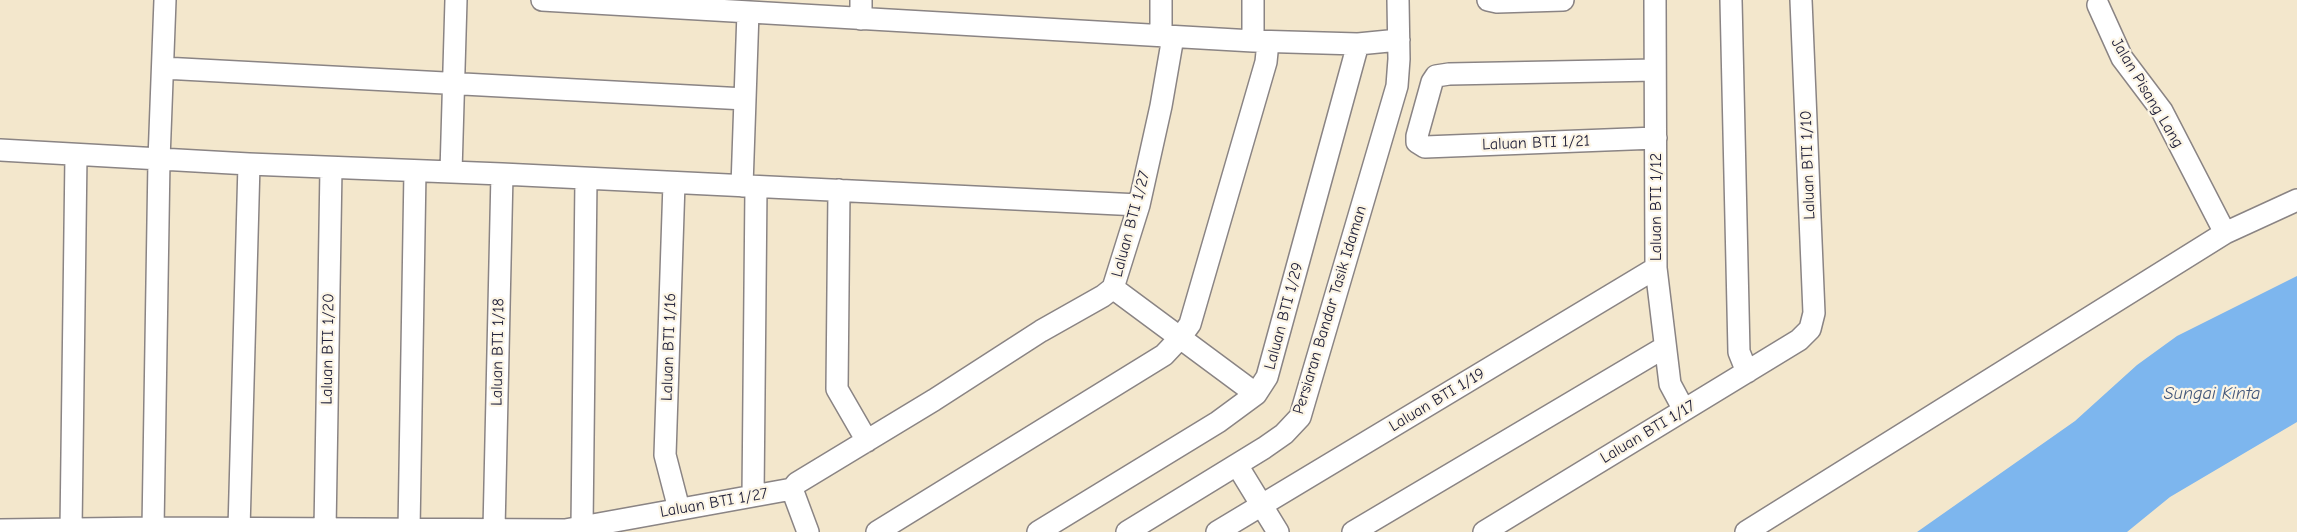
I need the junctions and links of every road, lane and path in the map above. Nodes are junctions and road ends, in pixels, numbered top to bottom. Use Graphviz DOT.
graph roads {
  1 [pos="165,0"];
  2 [pos="456,0"];
  3 [pos="542,0"];
  4 [pos="1161,0"];
  5 [pos="1253,0"];
  6 [pos="1398,0"];
  7 [pos="1488,0"];
  8 [pos="1563,0"];
  9 [pos="1655,0"];
  10 [pos="1731,0"];
  11 [pos="1801,0"];
  12 [pos="588,1"];
  13 [pos="2097,2"];
  14 [pos="861,9"];
  15 [pos="748,12"];
  16 [pos="1167,37"];
  17 [pos="1399,40"];
  18 [pos="1260,41"];
  19 [pos="1358,44"];
  20 [pos="162,68"];
  21 [pos="1656,70"];
  22 [pos="454,83"];
  23 [pos="745,99"];
  24 [pos="1656,138"];
  25 [pos="0,150"];
  26 [pos="76,155"];
  27 [pos="159,160"];
  28 [pos="248,164"];
  29 [pos="330,168"];
  30 [pos="415,171"];
  31 [pos="451,172"];
  32 [pos="502,174"];
  33 [pos="586,178"];
  34 [pos="674,184"];
  35 [pos="749,187"];
  36 [pos="839,190"];
  37 [pos="2297,200"];
  38 [pos="1139,204"];
  39 [pos="2225,233"];
  40 [pos="1656,268"];
  41 [pos="1113,288"];
  42 [pos="1810,329"];
  43 [pos="1180,338"];
  44 [pos="1665,347"];
  45 [pos="1747,372"];
  46 [pos="1256,394"];
  47 [pos="1684,410"];
  48 [pos="867,441"];
  49 [pos="1237,465"];
  50 [pos="792,489"];
  51 [pos="752,496"];
  52 [pos="1261,506"];
  53 [pos="679,509"];
  54 [pos="582,527"];
  55 [pos="153,528"];
  56 [pos="70,529"];
  57 [pos="239,529"];
  58 [pos="494,529"];
  59 [pos="0,530"];
  60 [pos="125,530"];
  61 [pos="324,530"];
  62 [pos="414,530"];
  63 [pos="808,532"];
  64 [pos="877,532"];
  65 [pos="1038,532"];
  66 [pos="1127,532"];
  67 [pos="1217,532"];
  68 [pos="1278,532"];
  69 [pos="1354,532"];
  70 [pos="1484,532"];
  71 [pos="1746,532"];
  1 -- 20 [label="street"];
  2 -- 22 [label="street"];
  3 -- 12 [label="street"];
  4 -- 16 [label="street, Laluan BTI 1/27"];
  5 -- 18 [label="street"];
  6 -- 17 [label="street, Persiaran Bandar Tasik Idaman"];
  7 -- 8 [label="street"];
  9 -- 21 [label="street, Laluan BTI 1/12"];
  10 -- 45 [label="street"];
  11 -- 42 [label="street, Laluan BTI 1/10"];
  12 -- 15 [label="street"];
  13 -- 39 [label="street, Jalan Pisang Lang"];
  14 -- 15 [label="street"];
  14 -- 16 [label="street"];
  15 -- 23 [label="street"];
  16 -- 18 [label="street"];
  16 -- 38 [label="street, Laluan BTI 1/27"];
  17 -- 19 [label="street"];
  17 -- 49 [label="street, Persiaran Bandar Tasik Idaman"];
  18 -- 19 [label="street"];
  18 -- 43 [label="street"];
  19 -- 46 [label="street, Laluan BTI 1/29"];
  20 -- 22 [label="street"];
  20 -- 27 [label="street"];
  21 -- 24 [label="street, Laluan BTI 1/12"];
  21 -- 24 [label="street, Laluan BTI 1/21"];
  22 -- 23 [label="street"];
  22 -- 31 [label="street"];
  23 -- 35 [label="street"];
  24 -- 40 [label="street, Laluan BTI 1/12"];
  25 -- 26 [label="street"];
  26 -- 27 [label="street"];
  26 -- 56 [label="street"];
  27 -- 28 [label="street"];
  27 -- 55 [label="street"];
  28 -- 29 [label="street"];
  28 -- 57 [label="street"];
  29 -- 30 [label="street"];
  29 -- 61 [label="street, Laluan BTI 1/20"];
  30 -- 31 [label="street"];
  30 -- 62 [label="street"];
  31 -- 32 [label="street"];
  32 -- 33 [label="street"];
  32 -- 58 [label="street, Laluan BTI 1/18"];
  33 -- 34 [label="street"];
  33 -- 54 [label="street"];
  34 -- 35 [label="street"];
  34 -- 53 [label="street, Laluan BTI 1/16"];
  35 -- 36 [label="street"];
  35 -- 51 [label="street"];
  36 -- 38 [label="street"];
  36 -- 48 [label="street"];
  37 -- 39 [label="street"];
  38 -- 41 [label="street, Laluan BTI 1/27"];
  39 -- 71 [label="street"];
  40 -- 44 [label="street, Laluan BTI 1/12"];
  40 -- 52 [label="street, Laluan BTI 1/19"];
  41 -- 43 [label="street"];
  41 -- 48 [label="street, Laluan BTI 1/27"];
  42 -- 45 [label="street, Laluan BTI 1/17"];
  43 -- 46 [label="street"];
  43 -- 64 [label="street"];
  44 -- 47 [label="street, Laluan BTI 1/12"];
  44 -- 69 [label="street"];
  45 -- 47 [label="street, Laluan BTI 1/17"];
  46 -- 65 [label="street, Laluan BTI 1/29"];
  47 -- 70 [label="street, Laluan BTI 1/17"];
  48 -- 50 [label="street, Laluan BTI 1/27"];
  49 -- 52 [label="street"];
  49 -- 66 [label="street, Persiaran Bandar Tasik Idaman"];
  50 -- 51 [label="street, Laluan BTI 1/27"];
  50 -- 63 [label="street"];
  51 -- 53 [label="street, Laluan BTI 1/27"];
  52 -- 67 [label="street, Laluan BTI 1/19"];
  52 -- 68 [label="street"];
  53 -- 54 [label="street, Laluan BTI 1/27"];
  54 -- 58 [label="street, Laluan BTI 1/27"];
  55 -- 57 [label="street, Laluan BTI 1/27"];
  55 -- 60 [label="street, Laluan BTI 1/27"];
  56 -- 59 [label="street, Laluan BTI 1/27"];
  56 -- 60 [label="street, Laluan BTI 1/27"];
  57 -- 61 [label="street, Laluan BTI 1/27"];
  58 -- 62 [label="street, Laluan BTI 1/27"];
  61 -- 62 [label="street, Laluan BTI 1/27"];
}
